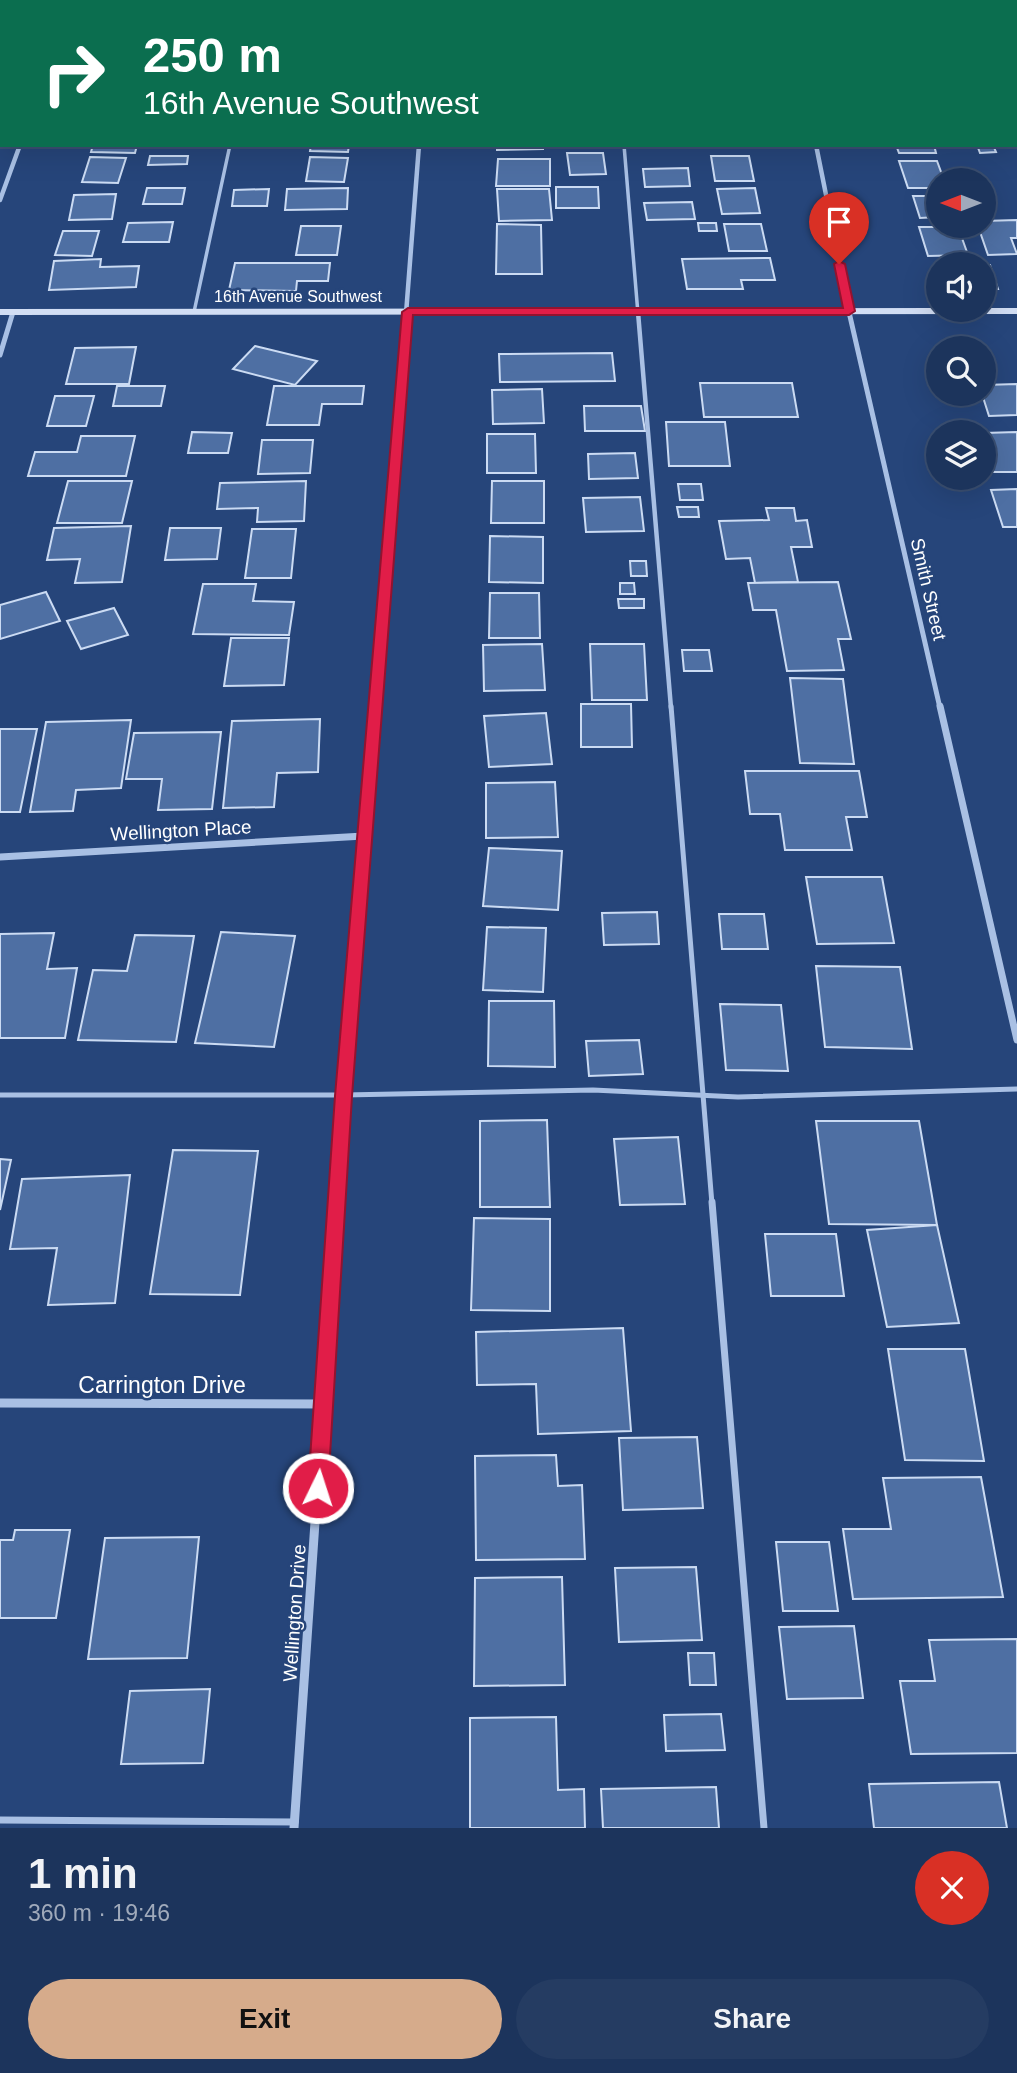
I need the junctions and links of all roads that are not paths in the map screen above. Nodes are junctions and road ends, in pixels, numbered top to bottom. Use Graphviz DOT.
graph roads {
  1 [pos="19,147"];
  2 [pos="230,147"];
  3 [pos="419,147"];
  4 [pos="624,147"];
  5 [pos="816,147"];
  6 [pos="0,200"];
  7 [pos="849,311"];
  8 [pos="1017,311"];
  9 [pos="0,312"];
  10 [pos="13,312"];
  11 [pos="194,312"];
  12 [pos="408,312"];
  13 [pos="640,312"];
  14 [pos="0,355"];
  15 [pos="364,836"];
  16 [pos="0,857"];
  17 [pos="1017,1040"];
  18 [pos="1017,1089"];
  19 [pos="703,1093"];
  20 [pos="0,1095"];
  21 [pos="344,1096"];
  22 [pos="0,1403"];
  23 [pos="324,1404"];
  24 [pos="0,1820"];
  25 [pos="295,1825"];
  26 [pos="764,1828"];
  1 -- 6 [label="street"];
  2 -- 11 [label="lane"];
  3 -- 12 [label="street, Wellington Drive"];
  4 -- 13 [label="lane"];
  5 -- 7 [label="street, Smith Street"];
  7 -- 8 [label="street, 16th Avenue Southwest"];
  7 -- 13 [label="street, 16th Avenue Southwest"];
  7 -- 17 [label="street, Smith Street"];
  9 -- 10 [label="street, 16th Avenue Southwest"];
  10 -- 11 [label="street, 16th Avenue Southwest"];
  10 -- 14 [label="street"];
  11 -- 12 [label="street, 16th Avenue Southwest"];
  12 -- 13 [label="street, 16th Avenue Southwest"];
  12 -- 15 [label="street, Wellington Drive"];
  13 -- 19 [label="lane"];
  15 -- 16 [label="street, Wellington Place"];
  15 -- 21 [label="street, Wellington Drive"];
  18 -- 19 [label="lane"];
  19 -- 21 [label="lane"];
  19 -- 26 [label="lane"];
  20 -- 21 [label="lane"];
  21 -- 23 [label="street, Wellington Drive"];
  22 -- 23 [label="street, Carrington Drive"];
  23 -- 25 [label="street, Wellington Drive"];
  24 -- 25 [label="lane"];
}
